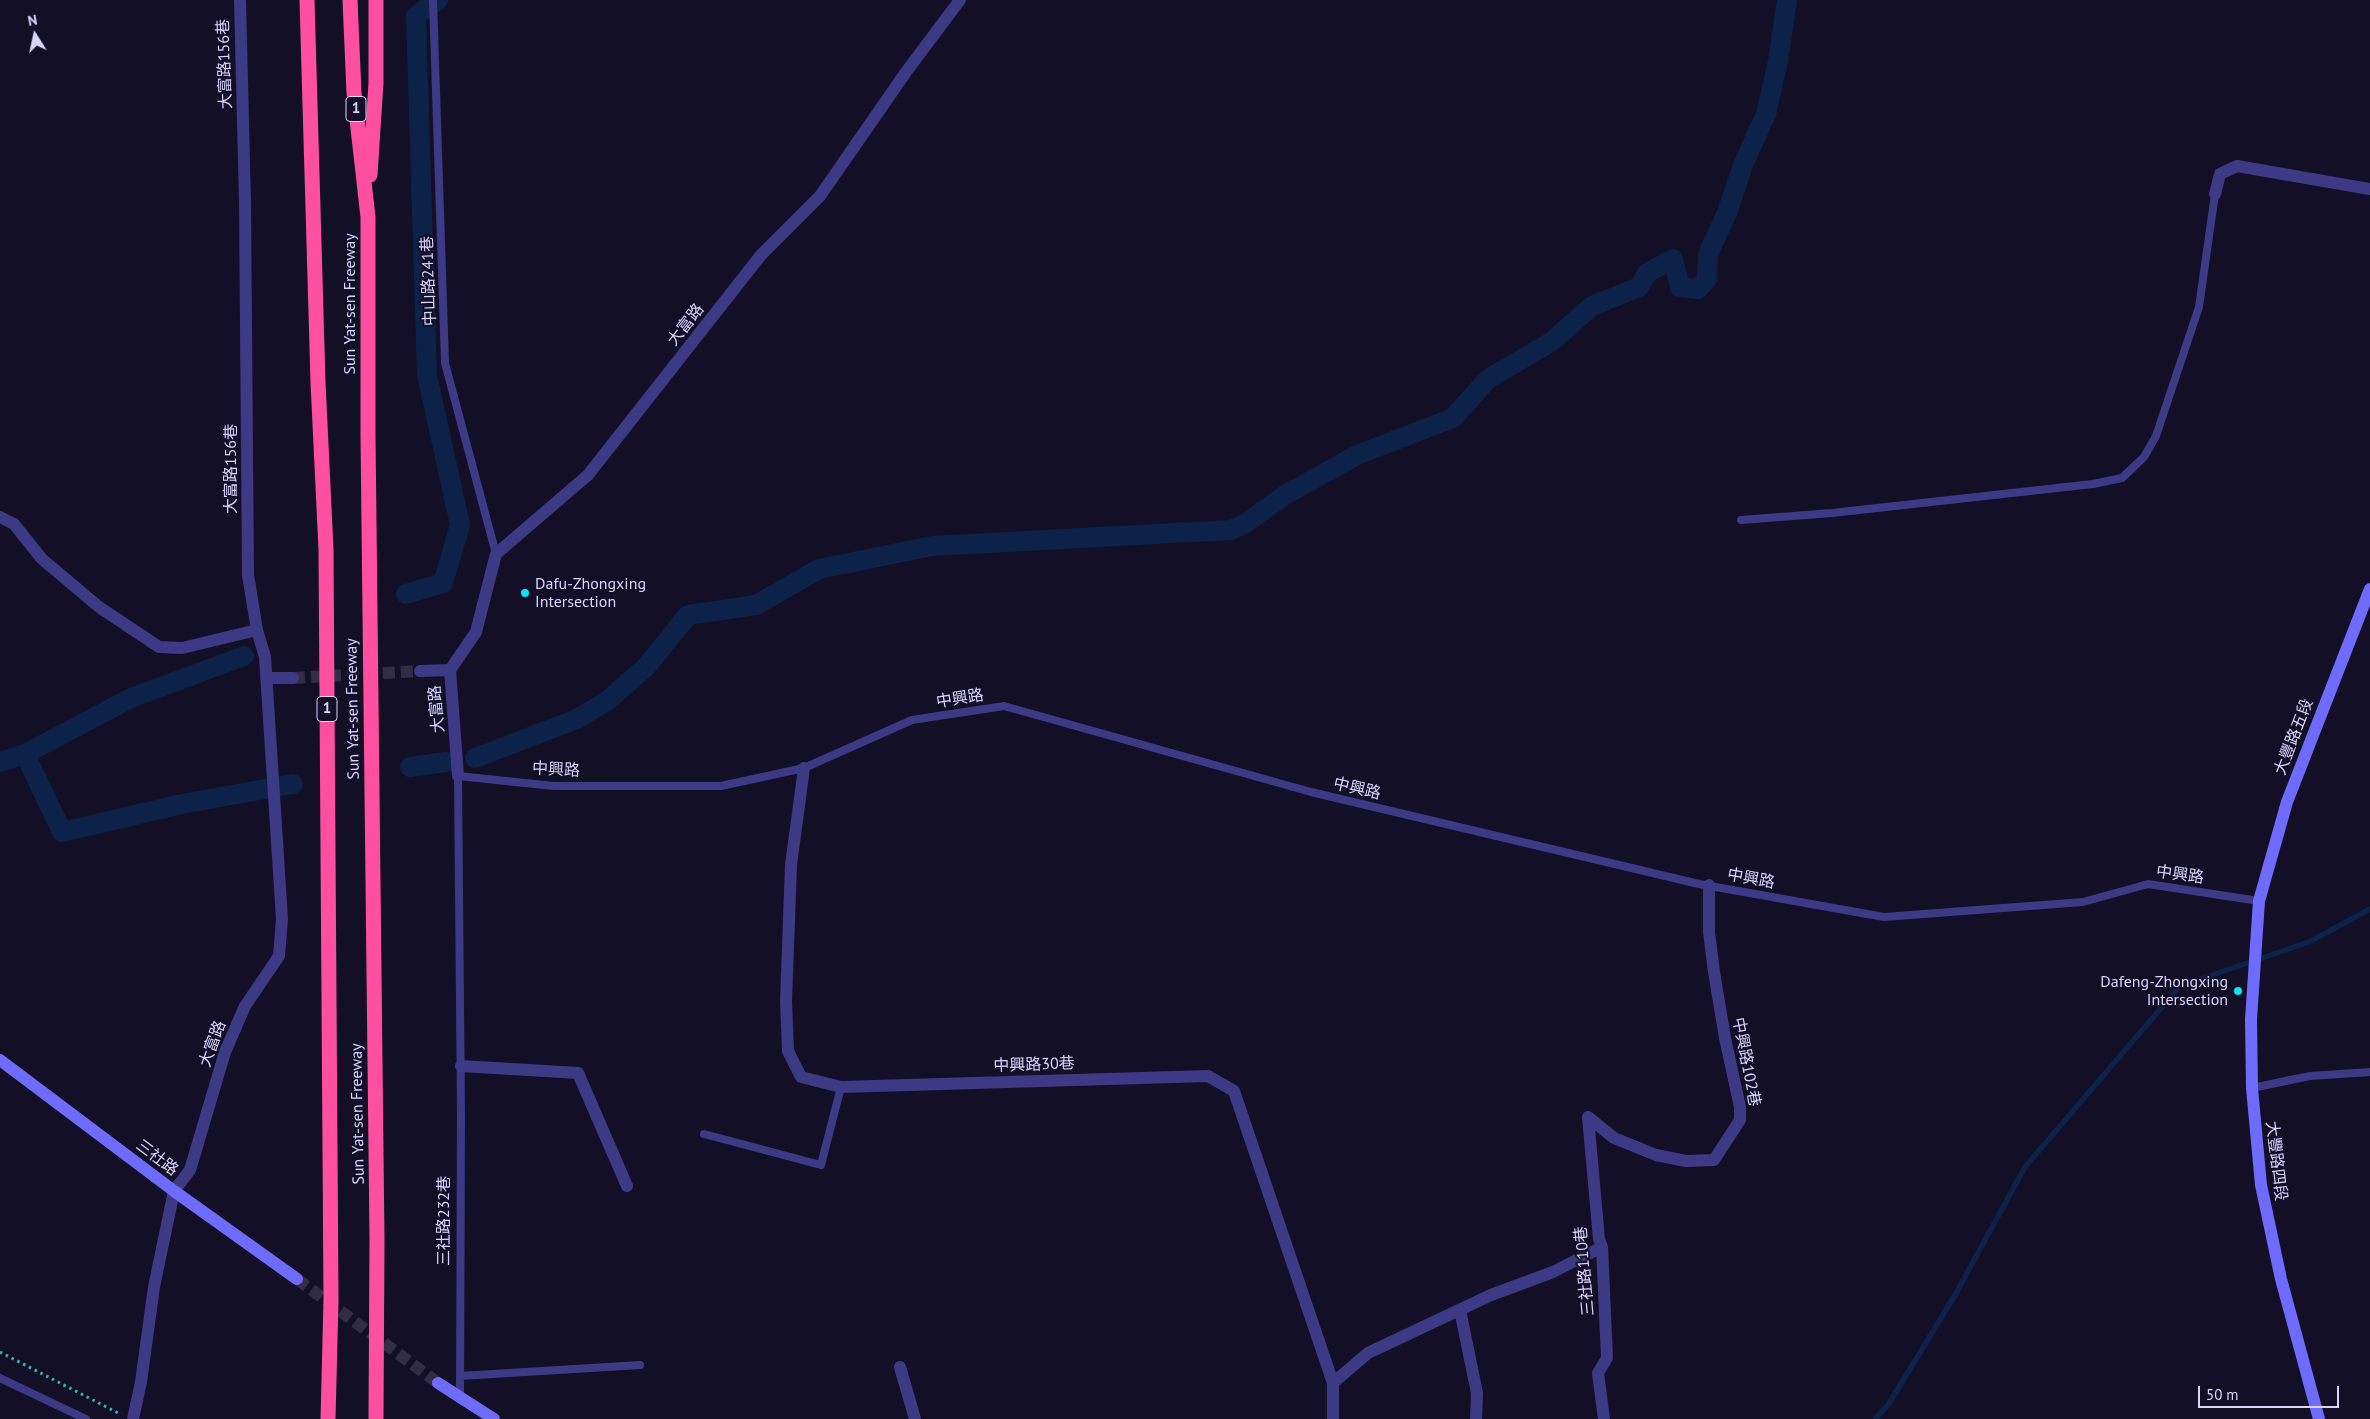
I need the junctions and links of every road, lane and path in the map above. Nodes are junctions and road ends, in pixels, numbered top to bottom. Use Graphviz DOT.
graph roads {
  1 [pos="240,0"];
  2 [pos="307,0"];
  3 [pos="350,0"];
  4 [pos="376,0"];
  5 [pos="433,0"];
  6 [pos="960,0"];
  7 [pos="2370,189"];
  8 [pos="2215,194"];
  9 [pos="368,217"];
  10 [pos="0,517"];
  11 [pos="1741,520"];
  12 [pos="496,554"];
  13 [pos="2369,597"];
  14 [pos="257,630"];
  15 [pos="450,670"];
  16 [pos="420,671"];
  17 [pos="266,678"];
  18 [pos="293,678"];
  19 [pos="804,768"];
  20 [pos="458,776"];
  21 [pos="1709,885"];
  22 [pos="2259,902"];
  23 [pos="0,1060"];
  24 [pos="461,1066"];
  25 [pos="2370,1072"];
  26 [pos="841,1087"];
  27 [pos="2252,1088"];
  28 [pos="1588,1117"];
  29 [pos="704,1134"];
  30 [pos="627,1186"];
  31 [pos="174,1191"];
  32 [pos="1602,1247"];
  33 [pos="297,1278"];
  34 [pos="1460,1310"];
  35 [pos="0,1352"];
  36 [pos="640,1365"];
  37 [pos="900,1367"];
  38 [pos="460,1376"];
  39 [pos="0,1378"];
  40 [pos="1333,1382"];
  41 [pos="438,1383"];
  42 [pos="460,1398"];
  43 [pos="129,1418"];
  44 [pos="86,1419"];
  45 [pos="328,1419"];
  46 [pos="376,1419"];
  47 [pos="494,1419"];
  48 [pos="915,1419"];
  49 [pos="1333,1419"];
  50 [pos="1476,1419"];
  51 [pos="1604,1419"];
  52 [pos="2319,1419"];
  1 -- 14 [label="street, 大富路156巷"];
  2 -- 45 [label="highway, Sun Yat-sen Freeway / 1"];
  3 -- 9 [label="highway, Sun Yat-sen Freeway / 1"];
  4 -- 9 [label="highway"];
  5 -- 12 [label="lane, 中山路241巷"];
  6 -- 12 [label="street, 大富路"];
  7 -- 8 [label="street"];
  8 -- 11 [label="lane"];
  9 -- 46 [label="highway, Sun Yat-sen Freeway / 1"];
  10 -- 14 [label="street"];
  12 -- 15 [label="street, 大富路"];
  13 -- 22 [label="street, 大豐路五段"];
  14 -- 17 [label="street, 大富路"];
  15 -- 16 [label="street, 大富路"];
  15 -- 20 [label="street, 大富路"];
  17 -- 18 [label="street"];
  17 -- 31 [label="street, 大富路"];
  19 -- 20 [label="lane, 中興路"];
  19 -- 21 [label="lane, 中興路"];
  19 -- 26 [label="street, 中興路30巷"];
  20 -- 24 [label="lane, 三社路232巷"];
  21 -- 22 [label="lane, 中興路"];
  21 -- 28 [label="street, 中興路102巷"];
  22 -- 27 [label="street, 大豐路四段"];
  23 -- 31 [label="street, 三社路"];
  24 -- 30 [label="street"];
  24 -- 38 [label="lane, 三社路232巷"];
  25 -- 27 [label="lane"];
  26 -- 29 [label="lane"];
  26 -- 40 [label="street, 中興路30巷"];
  27 -- 52 [label="street, 大豐路四段"];
  28 -- 32 [label="street, 三社路110巷"];
  31 -- 33 [label="street, 三社路"];
  31 -- 43 [label="street, 大富路"];
  32 -- 34 [label="street"];
  32 -- 51 [label="street, 三社路110巷"];
  34 -- 40 [label="street"];
  34 -- 50 [label="street"];
  35 -- 43 [label="path"];
  36 -- 38 [label="lane"];
  37 -- 48 [label="street"];
  38 -- 42 [label="lane, 三社路232巷"];
  39 -- 44 [label="lane"];
  40 -- 49 [label="street, 中興路30巷"];
  41 -- 42 [label="street"];
  42 -- 47 [label="street"];
}
